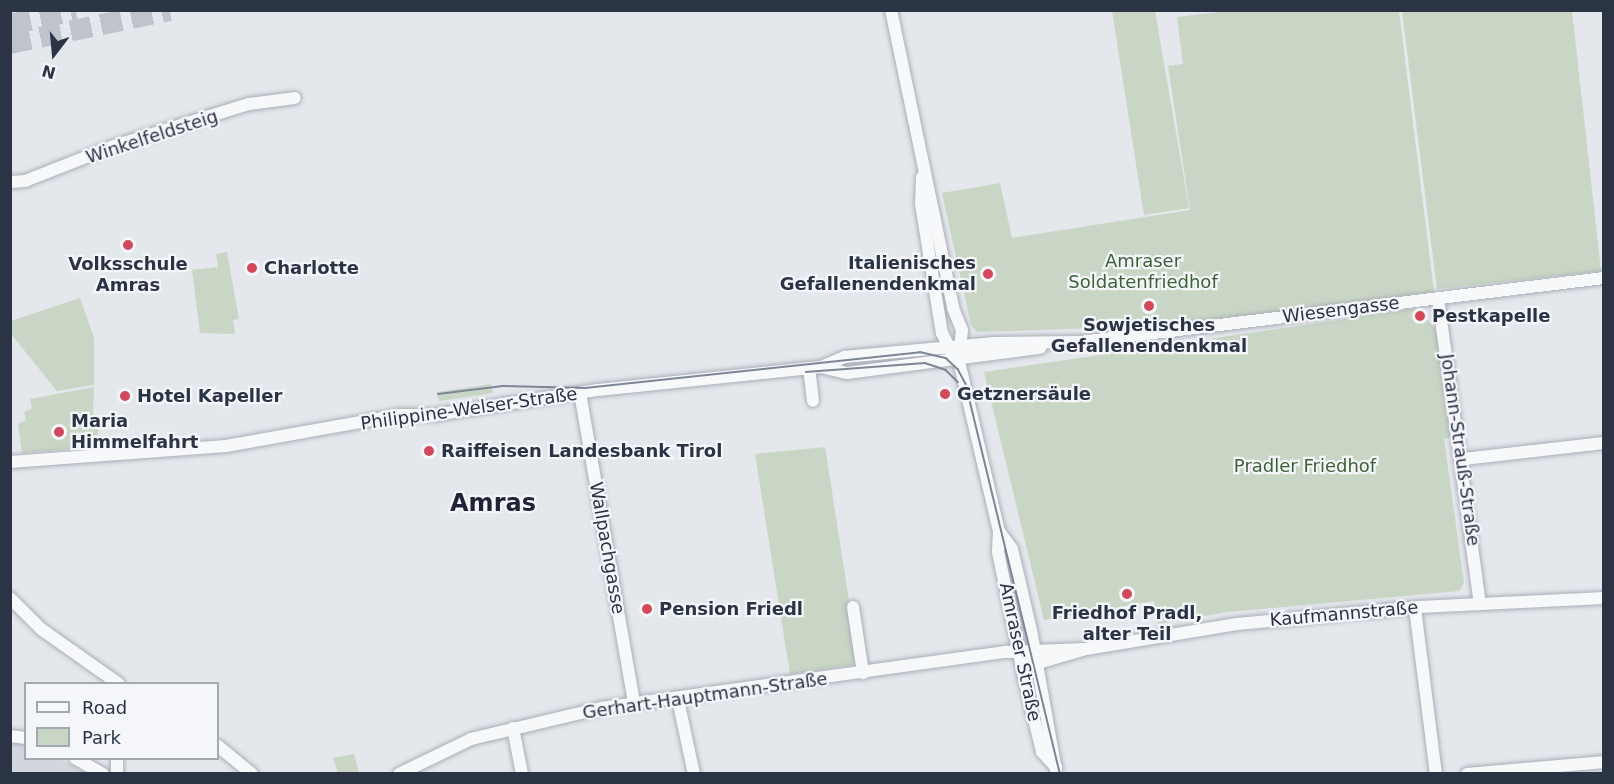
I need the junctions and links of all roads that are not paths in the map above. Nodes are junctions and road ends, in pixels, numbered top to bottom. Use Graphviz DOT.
graph roads {
  1 [pos="891,10"];
  2 [pos="295,98"];
  3 [pos="922,169"];
  4 [pos="10,182"];
  5 [pos="1604,278"];
  6 [pos="1438,298"];
  7 [pos="1078,342"];
  8 [pos="954,347"];
  9 [pos="959,361"];
  10 [pos="815,368"];
  11 [pos="580,393"];
  12 [pos="813,401"];
  13 [pos="1604,443"];
  14 [pos="1463,459"];
  15 [pos="10,462"];
  16 [pos="999,531"];
  17 [pos="10,598"];
  18 [pos="1604,598"];
  19 [pos="1480,604"];
  20 [pos="853,607"];
  21 [pos="1415,608"];
  22 [pos="1035,649"];
  23 [pos="1086,649"];
  24 [pos="1020,651"];
  25 [pos="1038,663"];
  26 [pos="863,673"];
  27 [pos="115,682"];
  28 [pos="678,700"];
  29 [pos="634,704"];
  30 [pos="513,728"];
  31 [pos="219,747"];
  32 [pos="77,760"];
  33 [pos="1604,762"];
  34 [pos="1056,770"];
  35 [pos="103,774"];
  36 [pos="252,774"];
  37 [pos="399,774"];
  38 [pos="522,774"];
  39 [pos="694,774"];
  40 [pos="1436,774"];
  41 [pos="1467,774"];
  1 -- 3 [label="street, Amraser Straße"];
  2 -- 4 [label="street, Winkelfeldsteig"];
  3 -- 8 [label="street, Amraser Straße"];
  3 -- 8 [label="street, Amraser Straße"];
  5 -- 6 [label="street, Wiesengasse"];
  6 -- 7 [label="street, Wiesengasse"];
  6 -- 14 [label="street, Johann-Strauß-Straße"];
  7 -- 8 [label="street, Wiesengasse"];
  7 -- 9 [label="street, Wiesengasse"];
  8 -- 9 [label="street, Amraser Straße"];
  8 -- 10 [label="street, Philippine-Welser-Straße"];
  9 -- 10 [label="street, Philippine-Welser-Straße"];
  9 -- 16 [label="street, Amraser Straße"];
  10 -- 11 [label="street, Philippine-Welser-Straße"];
  10 -- 12 [label="street"];
  11 -- 15 [label="street, Philippine-Welser-Straße"];
  11 -- 29 [label="street, Wallpachgasse"];
  13 -- 14 [label="street"];
  14 -- 19 [label="street, Johann-Strauß-Straße"];
  16 -- 22 [label="street, Amraser Straße"];
  16 -- 24 [label="street, Amraser Straße"];
  17 -- 27 [label="street"];
  18 -- 19 [label="street, Kaufmannstraße"];
  19 -- 21 [label="street, Kaufmannstraße"];
  20 -- 26 [label="street"];
  21 -- 23 [label="street, Kaufmannstraße"];
  21 -- 40 [label="street"];
  22 -- 23 [label="street, Kaufmannstraße"];
  22 -- 24 [label="street, Kaufmannstraße"];
  22 -- 25 [label="street, Amraser Straße"];
  23 -- 25 [label="street, Kaufmannstraße"];
  24 -- 25 [label="street"];
  24 -- 26 [label="street, Gerhart-Hauptmann-Straße"];
  24 -- 34 [label="street, Amraser Straße"];
  25 -- 34 [label="street, Amraser Straße"];
  26 -- 28 [label="street, Gerhart-Hauptmann-Straße"];
  28 -- 29 [label="street, Gerhart-Hauptmann-Straße"];
  28 -- 39 [label="street"];
  29 -- 30 [label="street, Gerhart-Hauptmann-Straße"];
  30 -- 37 [label="street, Gerhart-Hauptmann-Straße"];
  30 -- 38 [label="street"];
  31 -- 36 [label="street"];
  32 -- 35 [label="street"];
  33 -- 41 [label="street"];
}
